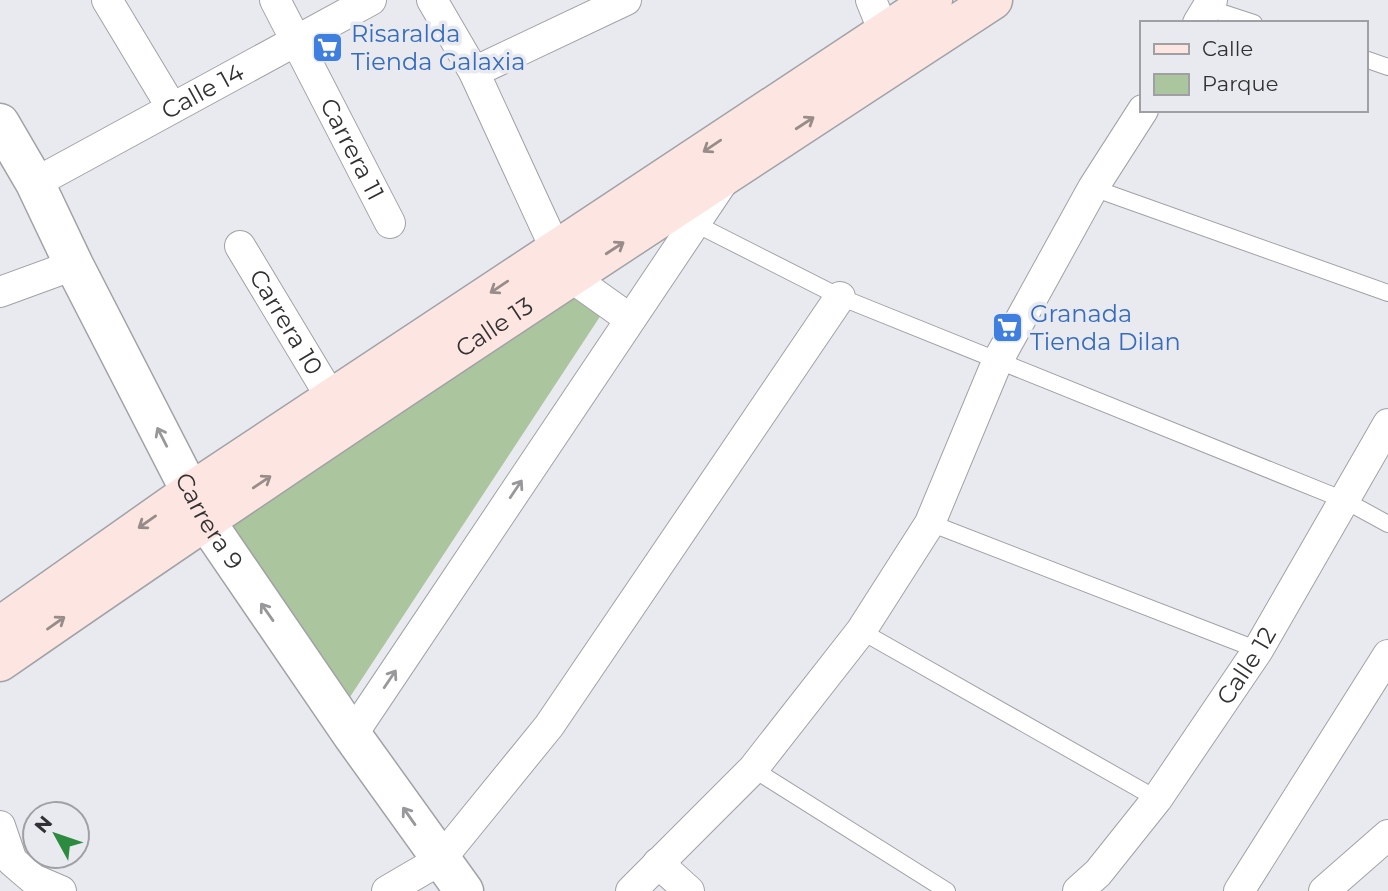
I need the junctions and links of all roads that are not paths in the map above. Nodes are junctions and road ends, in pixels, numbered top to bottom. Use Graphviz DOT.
graph roads {
  1 [pos="107,0"];
  2 [pos="275,0"];
  3 [pos="371,0"];
  4 [pos="432,0"];
  5 [pos="626,0"];
  6 [pos="933,0"];
  7 [pos="993,0"];
  8 [pos="1206,10"];
  9 [pos="877,16"];
  10 [pos="1247,21"];
  11 [pos="297,40"];
  12 [pos="1367,61"];
  13 [pos="1388,67"];
  14 [pos="474,72"];
  15 [pos="172,108"];
  16 [pos="1142,112"];
  17 [pos="0,123"];
  18 [pos="729,172"];
  19 [pos="35,183"];
  20 [pos="1093,188"];
  21 [pos="390,223"];
  22 [pos="694,223"];
  23 [pos="240,246"];
  24 [pos="564,263"];
  25 [pos="74,265"];
  26 [pos="0,292"];
  27 [pos="1388,293"];
  28 [pos="840,297"];
  29 [pos="630,318"];
  30 [pos="997,362"];
  31 [pos="332,399"];
  32 [pos="1388,424"];
  33 [pos="1344,500"];
  34 [pos="198,506"];
  35 [pos="930,523"];
  36 [pos="1388,524"];
  37 [pos="0,626"];
  38 [pos="861,631"];
  39 [pos="1258,650"];
  40 [pos="1388,655"];
  41 [pos="0,662"];
  42 [pos="352,735"];
  43 [pos="753,769"];
  44 [pos="1157,799"];
  45 [pos="0,826"];
  46 [pos="1388,835"];
  47 [pos="440,860"];
  48 [pos="658,863"];
  49 [pos="61,891"];
  50 [pos="387,891"];
  51 [pos="464,891"];
  52 [pos="631,891"];
  53 [pos="689,891"];
  54 [pos="947,891"];
  55 [pos="1078,891"];
  56 [pos="1239,891"];
  57 [pos="1324,891"];
  1 -- 15 [label="street"];
  2 -- 11 [label="street, Carrera 11"];
  3 -- 11 [label="street, Calle 14"];
  4 -- 14 [label="street"];
  5 -- 14 [label="street"];
  6 -- 9 [label="main road, Calle 13"];
  18 -- 7 [label="main road, Calle 13, one-way"];
  8 -- 10 [label="lane"];
  9 -- 24 [label="main road, Calle 13, one-way"];
  11 -- 15 [label="street, Calle 14"];
  11 -- 21 [label="street, Carrera 11"];
  12 -- 13 [label="lane"];
  14 -- 24 [label="street"];
  15 -- 19 [label="street, Calle 14"];
  16 -- 20 [label="street"];
  17 -- 19 [label="street, Carrera 9"];
  18 -- 22 [label="street"];
  24 -- 18 [label="main road, Calle 13, one-way"];
  19 -- 25 [label="street, Carrera 9"];
  20 -- 27 [label="lane"];
  20 -- 30 [label="street"];
  22 -- 28 [label="lane"];
  22 -- 29 [label="street"];
  23 -- 31 [label="street, Carrera 10"];
  24 -- 29 [label="street"];
  24 -- 31 [label="main road, Calle 13, one-way"];
  34 -- 24 [label="main road, Calle 13, one-way"];
  25 -- 26 [label="street"];
  34 -- 25 [label="street, Carrera 9, one-way"];
  28 -- 30 [label="lane"];
  28 -- 47 [label="street"];
  42 -- 29 [label="street, one-way"];
  30 -- 33 [label="lane"];
  30 -- 35 [label="street"];
  31 -- 34 [label="main road, Calle 13"];
  32 -- 33 [label="street, Calle 12"];
  33 -- 36 [label="lane"];
  33 -- 39 [label="street, Calle 12"];
  34 -- 37 [label="main road, Calle 13, one-way"];
  41 -- 34 [label="main road, Calle 13, one-way"];
  42 -- 34 [label="street, Carrera 9, one-way"];
  35 -- 38 [label="street"];
  35 -- 39 [label="lane"];
  38 -- 43 [label="street"];
  38 -- 44 [label="lane"];
  39 -- 44 [label="street, Calle 12"];
  40 -- 56 [label="street"];
  47 -- 42 [label="street, Carrera 9, one-way"];
  43 -- 48 [label="street"];
  43 -- 54 [label="lane"];
  44 -- 55 [label="street, Calle 12"];
  45 -- 49 [label="street"];
  46 -- 57 [label="street"];
  47 -- 50 [label="street"];
  47 -- 51 [label="street, Carrera 9"];
  48 -- 52 [label="street"];
  48 -- 53 [label="street"];
}
